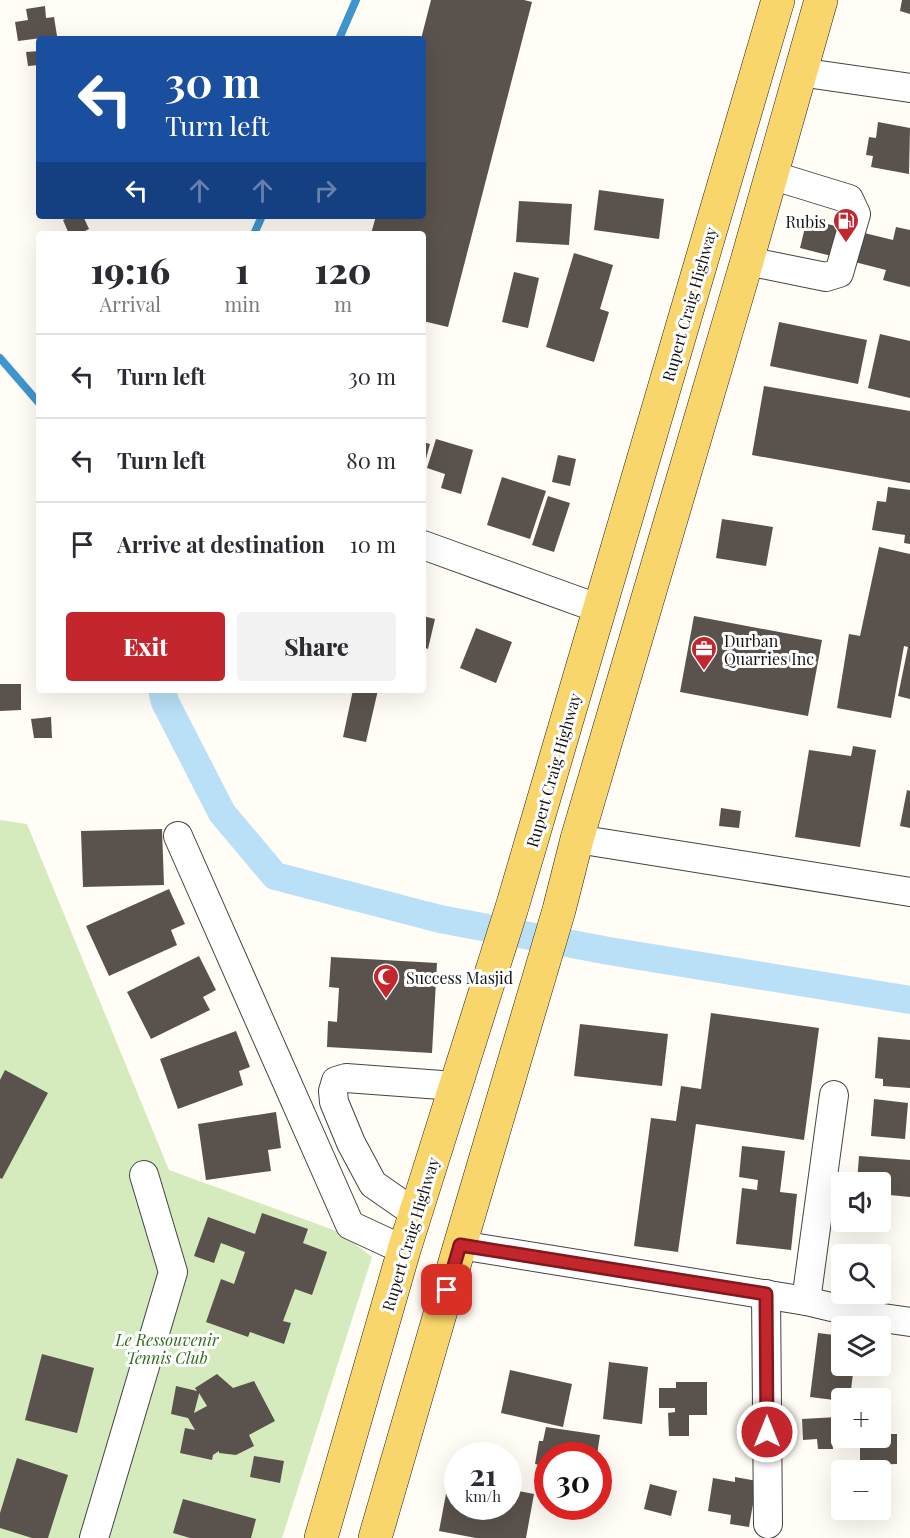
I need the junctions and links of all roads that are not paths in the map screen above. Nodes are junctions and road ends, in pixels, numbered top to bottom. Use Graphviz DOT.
graph roads {
  1 [pos="778,0"];
  2 [pos="821,0"];
  3 [pos="799,72"];
  4 [pos="910,88"];
  5 [pos="771,175"];
  6 [pos="747,261"];
  7 [pos="426,546"];
  8 [pos="600,609"];
  9 [pos="178,836"];
  10 [pos="578,839"];
  11 [pos="910,892"];
  12 [pos="455,1086"];
  13 [pos="834,1095"];
  14 [pos="144,1175"];
  15 [pos="416,1214"];
  16 [pos="460,1245"];
  17 [pos="404,1250"];
  18 [pos="766,1294"];
  19 [pos="806,1301"];
  20 [pos="910,1322"];
  21 [pos="768,1524"];
  22 [pos="94,1538"];
  23 [pos="321,1538"];
  24 [pos="375,1538"];
  1 -- 8 [label="main road, Rupert Craig Highway"];
  2 -- 3 [label="main road"];
  3 -- 4 [label="street"];
  3 -- 5 [label="main road"];
  5 -- 6 [label="main road"];
  5 -- 6 [label="street"];
  6 -- 10 [label="main road"];
  7 -- 8 [label="street"];
  8 -- 12 [label="main road, Rupert Craig Highway"];
  9 -- 17 [label="street"];
  10 -- 11 [label="street"];
  10 -- 16 [label="main road"];
  12 -- 15 [label="main road, Rupert Craig Highway"];
  12 -- 15 [label="street"];
  13 -- 19 [label="street"];
  14 -- 22 [label="street"];
  15 -- 17 [label="main road, Rupert Craig Highway"];
  16 -- 18 [label="street"];
  16 -- 24 [label="main road"];
  17 -- 23 [label="main road, Rupert Craig Highway"];
  18 -- 19 [label="street"];
  18 -- 21 [label="street"];
  19 -- 20 [label="street"];
}
